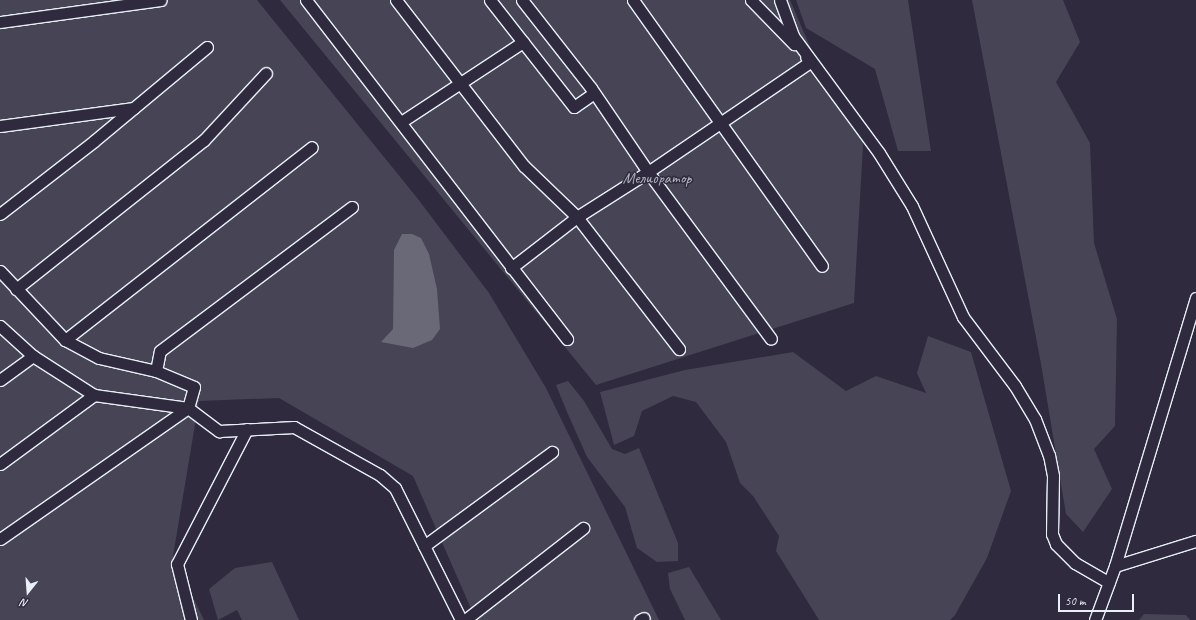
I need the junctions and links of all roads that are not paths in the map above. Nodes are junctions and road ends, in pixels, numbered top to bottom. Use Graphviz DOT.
graph roads {
  1 [pos="160,0"];
  2 [pos="306,0"];
  3 [pos="396,0"];
  4 [pos="490,0"];
  5 [pos="522,0"];
  6 [pos="633,0"];
  7 [pos="752,0"];
  8 [pos="780,0"];
  9 [pos="0,22"];
  10 [pos="523,42"];
  11 [pos="207,46"];
  12 [pos="810,62"];
  13 [pos="266,73"];
  14 [pos="460,83"];
  15 [pos="594,93"];
  16 [pos="134,108"];
  17 [pos="401,122"];
  18 [pos="721,122"];
  19 [pos="0,126"];
  20 [pos="312,147"];
  21 [pos="648,172"];
  22 [pos="352,207"];
  23 [pos="0,214"];
  24 [pos="577,217"];
  25 [pos="822,266"];
  26 [pos="511,268"];
  27 [pos="0,271"];
  28 [pos="16,289"];
  29 [pos="1196,298"];
  30 [pos="0,326"];
  31 [pos="567,339"];
  32 [pos="771,339"];
  33 [pos="65,340"];
  34 [pos="678,349"];
  35 [pos="33,356"];
  36 [pos="156,371"];
  37 [pos="0,380"];
  38 [pos="94,395"];
  39 [pos="188,408"];
  40 [pos="247,429"];
  41 [pos="552,452"];
  42 [pos="0,464"];
  43 [pos="583,528"];
  44 [pos="0,539"];
  45 [pos="1196,541"];
  46 [pos="424,546"];
  47 [pos="1115,566"];
  48 [pos="1109,583"];
  49 [pos="191,620"];
  50 [pos="460,620"];
  51 [pos="465,620"];
  52 [pos="1095,620"];
  1 -- 9 [label="street"];
  2 -- 17 [label="street"];
  3 -- 14 [label="street"];
  4 -- 10 [label="street"];
  5 -- 15 [label="street"];
  6 -- 18 [label="street"];
  7 -- 12 [label="street"];
  8 -- 12 [label="street"];
  10 -- 14 [label="street"];
  10 -- 15 [label="street"];
  11 -- 16 [label="street"];
  12 -- 18 [label="street"];
  12 -- 48 [label="street"];
  13 -- 28 [label="street"];
  14 -- 17 [label="street"];
  14 -- 24 [label="street"];
  15 -- 21 [label="street"];
  16 -- 19 [label="street"];
  16 -- 23 [label="street"];
  17 -- 26 [label="street"];
  18 -- 21 [label="street"];
  18 -- 25 [label="street"];
  20 -- 33 [label="street"];
  21 -- 24 [label="street"];
  21 -- 32 [label="street"];
  22 -- 36 [label="street"];
  24 -- 26 [label="street"];
  24 -- 34 [label="street"];
  26 -- 31 [label="street"];
  27 -- 28 [label="street"];
  28 -- 33 [label="street"];
  29 -- 47 [label="street"];
  30 -- 35 [label="street"];
  33 -- 36 [label="street"];
  35 -- 37 [label="street"];
  35 -- 38 [label="street"];
  36 -- 39 [label="street"];
  38 -- 39 [label="street"];
  38 -- 42 [label="street"];
  39 -- 40 [label="street"];
  39 -- 44 [label="street"];
  40 -- 46 [label="street"];
  40 -- 49 [label="street"];
  41 -- 46 [label="street"];
  43 -- 51 [label="street"];
  45 -- 47 [label="street"];
  46 -- 50 [label="street"];
  47 -- 48 [label="street"];
  48 -- 52 [label="street"];
}
